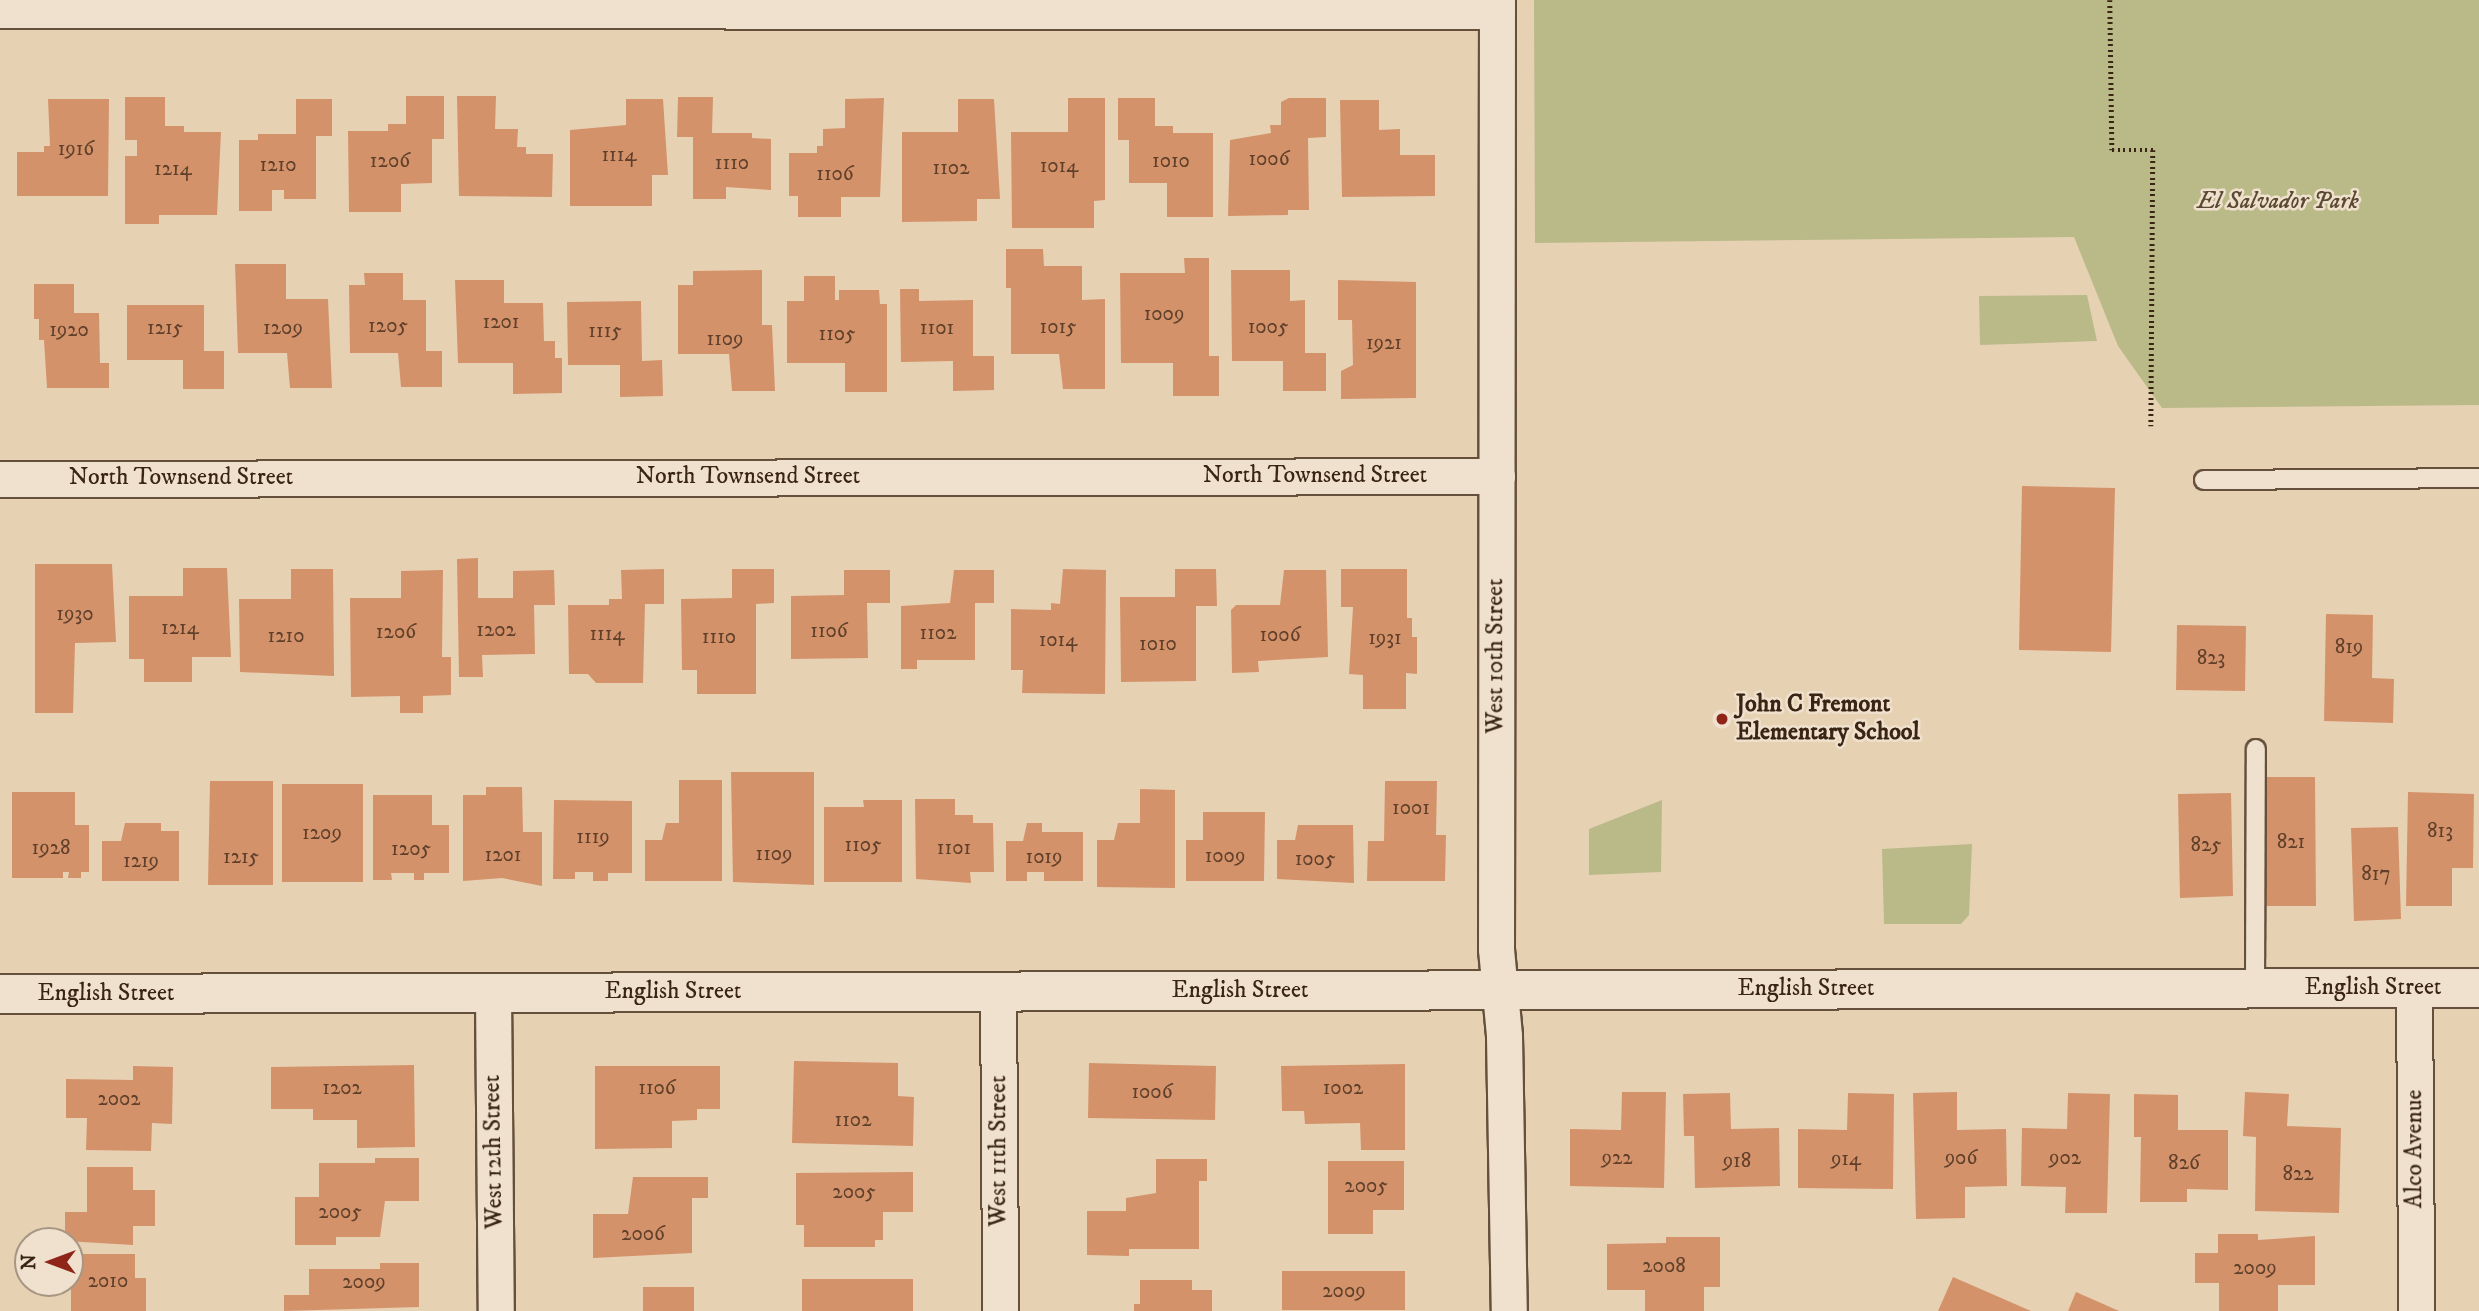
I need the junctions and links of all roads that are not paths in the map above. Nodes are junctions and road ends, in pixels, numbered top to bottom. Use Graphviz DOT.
graph roads {
  1 [pos="1497,5"];
  2 [pos="0,10"];
  3 [pos="1497,476"];
  4 [pos="0,478"];
  5 [pos="2479,478"];
  6 [pos="2204,480"];
  7 [pos="2256,749"];
  8 [pos="2255,988"];
  9 [pos="2414,988"];
  10 [pos="2479,988"];
  11 [pos="1500,990"];
  12 [pos="998,991"];
  13 [pos="493,993"];
  14 [pos="0,994"];
  15 [pos="496,1311"];
  16 [pos="1000,1311"];
  17 [pos="1508,1311"];
  18 [pos="2416,1311"];
  1 -- 2 [label="street"];
  1 -- 3 [label="street, West 10th Street"];
  3 -- 4 [label="street, North Townsend Street"];
  3 -- 11 [label="street, West 10th Street"];
  5 -- 6 [label="lane"];
  7 -- 8 [label="lane"];
  8 -- 9 [label="street, English Street"];
  8 -- 11 [label="street, English Street"];
  9 -- 10 [label="street, English Street"];
  9 -- 18 [label="street, Alco Avenue"];
  11 -- 12 [label="street, English Street"];
  11 -- 17 [label="street, West 10th Street"];
  12 -- 13 [label="street, English Street"];
  12 -- 16 [label="street, West 11th Street"];
  13 -- 14 [label="street, English Street"];
  13 -- 15 [label="street, West 12th Street"];
}
